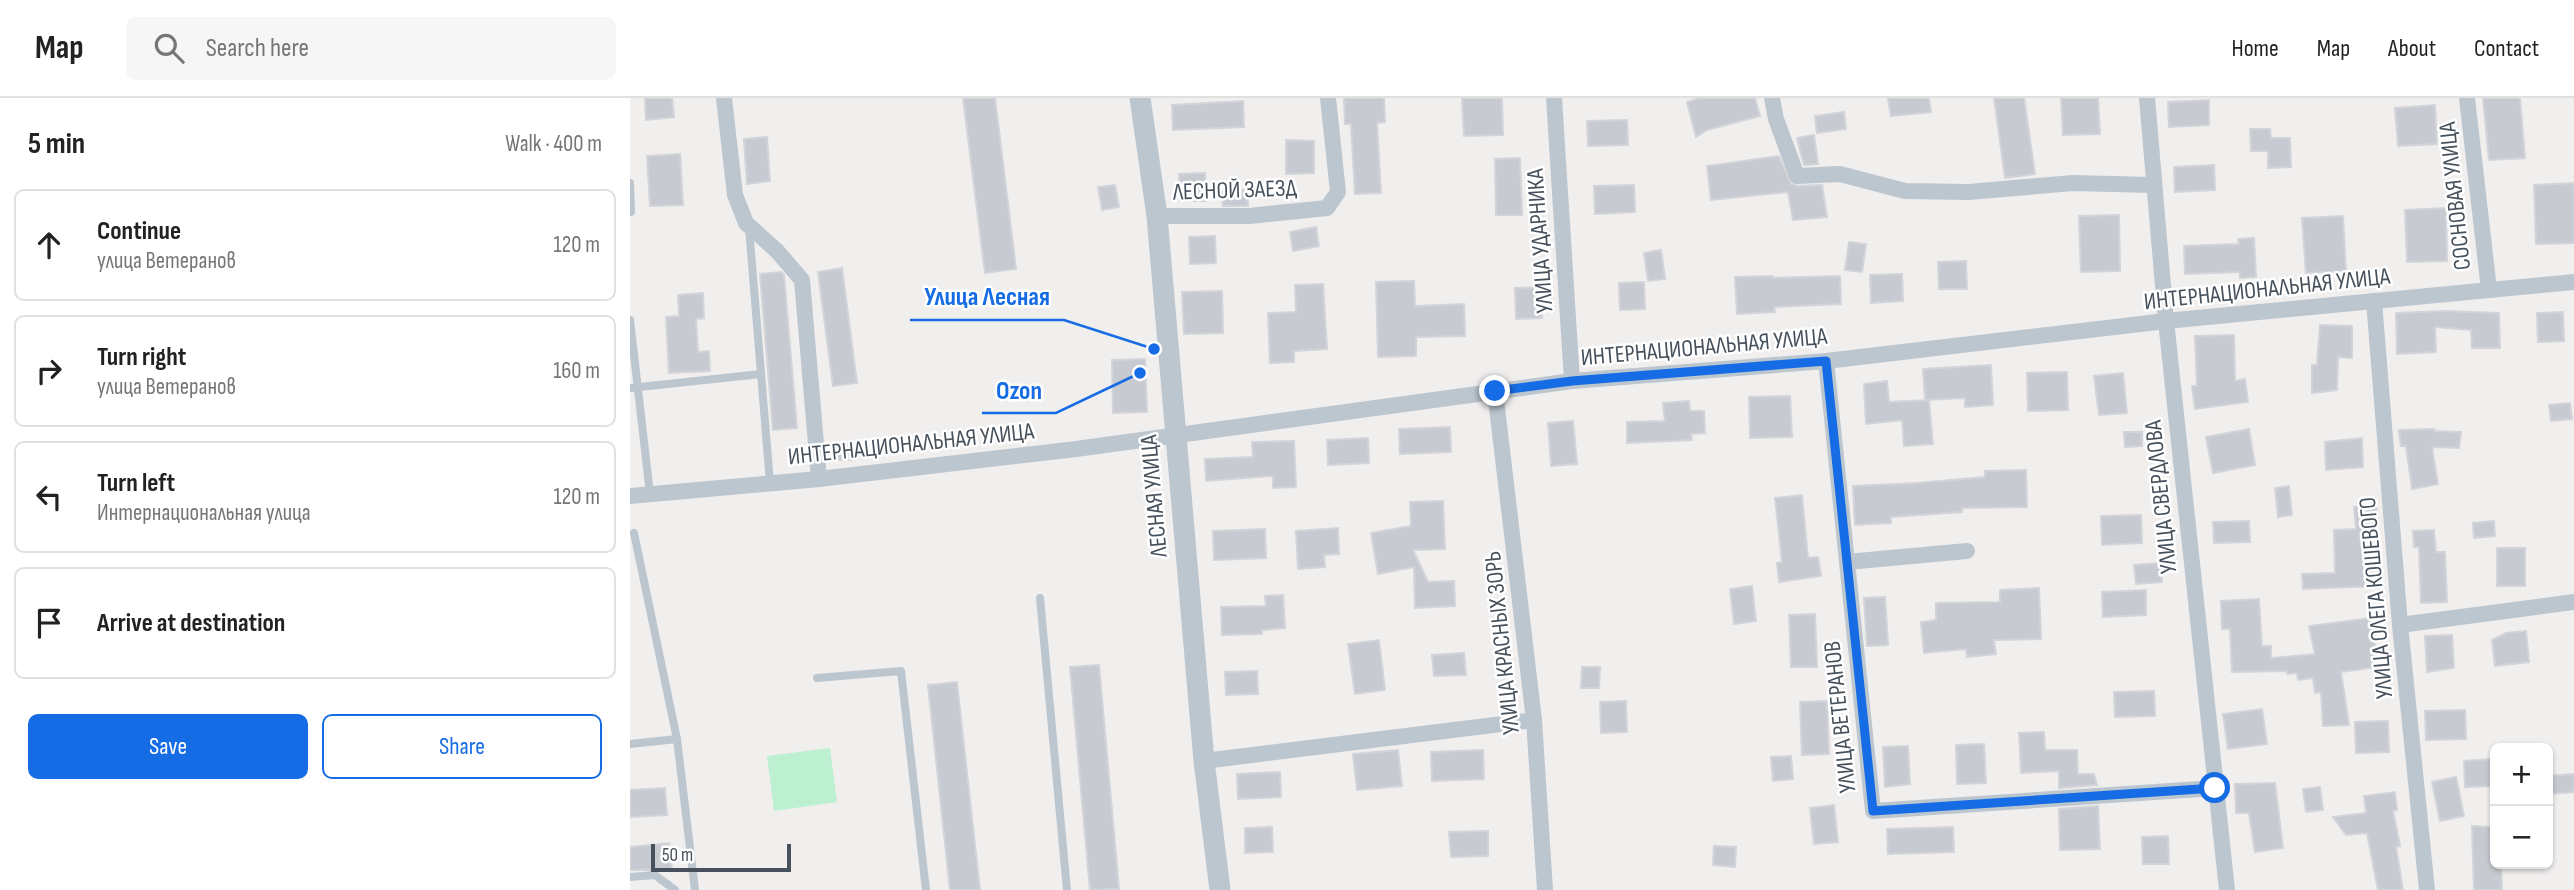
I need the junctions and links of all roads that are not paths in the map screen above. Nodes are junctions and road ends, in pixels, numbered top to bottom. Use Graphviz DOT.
graph roads {
  1 [pos="724,98"];
  2 [pos="1140,98"];
  3 [pos="1328,98"];
  4 [pos="1553,98"];
  5 [pos="1772,98"];
  6 [pos="2147,98"];
  7 [pos="2467,98"];
  8 [pos="630,183"];
  9 [pos="2153,185"];
  10 [pos="631,212"];
  11 [pos="1157,216"];
  12 [pos="749,226"];
  13 [pos="2574,282"];
  14 [pos="2488,290"];
  15 [pos="2374,301"];
  16 [pos="630,320"];
  17 [pos="2166,321"];
  18 [pos="1826,361"];
  19 [pos="761,374"];
  20 [pos="1572,381"];
  21 [pos="634,387"];
  22 [pos="1495,391"];
  23 [pos="1175,435"];
  24 [pos="819,479"];
  25 [pos="769,483"];
  26 [pos="650,494"];
  27 [pos="630,496"];
  28 [pos="634,533"];
  29 [pos="1968,551"];
  30 [pos="1847,562"];
  31 [pos="1040,598"];
  32 [pos="2574,602"];
  33 [pos="2400,625"];
  34 [pos="817,678"];
  35 [pos="1534,720"];
  36 [pos="677,739"];
  37 [pos="630,744"];
  38 [pos="1204,761"];
  39 [pos="2215,788"];
  40 [pos="630,877"];
  41 [pos="675,890"];
  42 [pos="695,890"];
  43 [pos="926,890"];
  44 [pos="1067,890"];
  45 [pos="1220,890"];
  46 [pos="1545,890"];
  47 [pos="2227,890"];
  48 [pos="2427,890"];
  1 -- 12 [label="street"];
  2 -- 11 [label="street, ЛЕСНАЯ УЛИЦА"];
  3 -- 11 [label="street, ЛЕСНОЙ ЗАЕЗД"];
  4 -- 20 [label="street, УЛИЦА УДАРНИКА"];
  5 -- 9 [label="street"];
  6 -- 9 [label="street, УЛИЦА СВЕРДЛОВА"];
  7 -- 14 [label="street, СОСНОВАЯ УЛИЦА"];
  8 -- 10 [label="lane"];
  9 -- 17 [label="street, УЛИЦА СВЕРДЛОВА"];
  11 -- 23 [label="street, ЛЕСНАЯ УЛИЦА"];
  12 -- 19 [label="lane"];
  12 -- 24 [label="street"];
  13 -- 14 [label="street, ИНТЕРНАЦИОНАЛЬНАЯ УЛИЦА"];
  14 -- 15 [label="street, ИНТЕРНАЦИОНАЛЬНАЯ УЛИЦА"];
  15 -- 17 [label="street, ИНТЕРНАЦИОНАЛЬНАЯ УЛИЦА"];
  15 -- 33 [label="street, УЛИЦА ОЛЕГА КОШЕВОГО"];
  16 -- 21 [label="lane"];
  17 -- 18 [label="street, ИНТЕРНАЦИОНАЛЬНАЯ УЛИЦА"];
  17 -- 39 [label="street, УЛИЦА СВЕРДЛОВА"];
  18 -- 20 [label="street, ИНТЕРНАЦИОНАЛЬНАЯ УЛИЦА"];
  18 -- 30 [label="street, УЛИЦА ВЕТЕРАНОВ"];
  19 -- 21 [label="lane"];
  19 -- 25 [label="lane"];
  20 -- 22 [label="street, ИНТЕРНАЦИОНАЛЬНАЯ УЛИЦА"];
  21 -- 26 [label="lane"];
  22 -- 23 [label="street, ИНТЕРНАЦИОНАЛЬНАЯ УЛИЦА"];
  22 -- 35 [label="street, УЛИЦА КРАСНЫХ ЗОРЬ"];
  23 -- 24 [label="street, ИНТЕРНАЦИОНАЛЬНАЯ УЛИЦА"];
  23 -- 38 [label="street, ЛЕСНАЯ УЛИЦА"];
  24 -- 25 [label="street, ИНТЕРНАЦИОНАЛЬНАЯ УЛИЦА"];
  25 -- 26 [label="street, ИНТЕРНАЦИОНАЛЬНАЯ УЛИЦА"];
  26 -- 27 [label="street, ИНТЕРНАЦИОНАЛЬНАЯ УЛИЦА"];
  28 -- 36 [label="lane"];
  29 -- 30 [label="street"];
  30 -- 39 [label="street, УЛИЦА ВЕТЕРАНОВ"];
  31 -- 44 [label="lane"];
  32 -- 33 [label="street"];
  33 -- 48 [label="street, УЛИЦА ОЛЕГА КОШЕВОГО"];
  34 -- 43 [label="lane"];
  35 -- 38 [label="street"];
  35 -- 46 [label="street, УЛИЦА КРАСНЫХ ЗОРЬ"];
  36 -- 37 [label="lane"];
  36 -- 42 [label="lane"];
  38 -- 45 [label="street, ЛЕСНАЯ УЛИЦА"];
  39 -- 47 [label="street, УЛИЦА СВЕРДЛОВА"];
  40 -- 41 [label="lane"];
}
